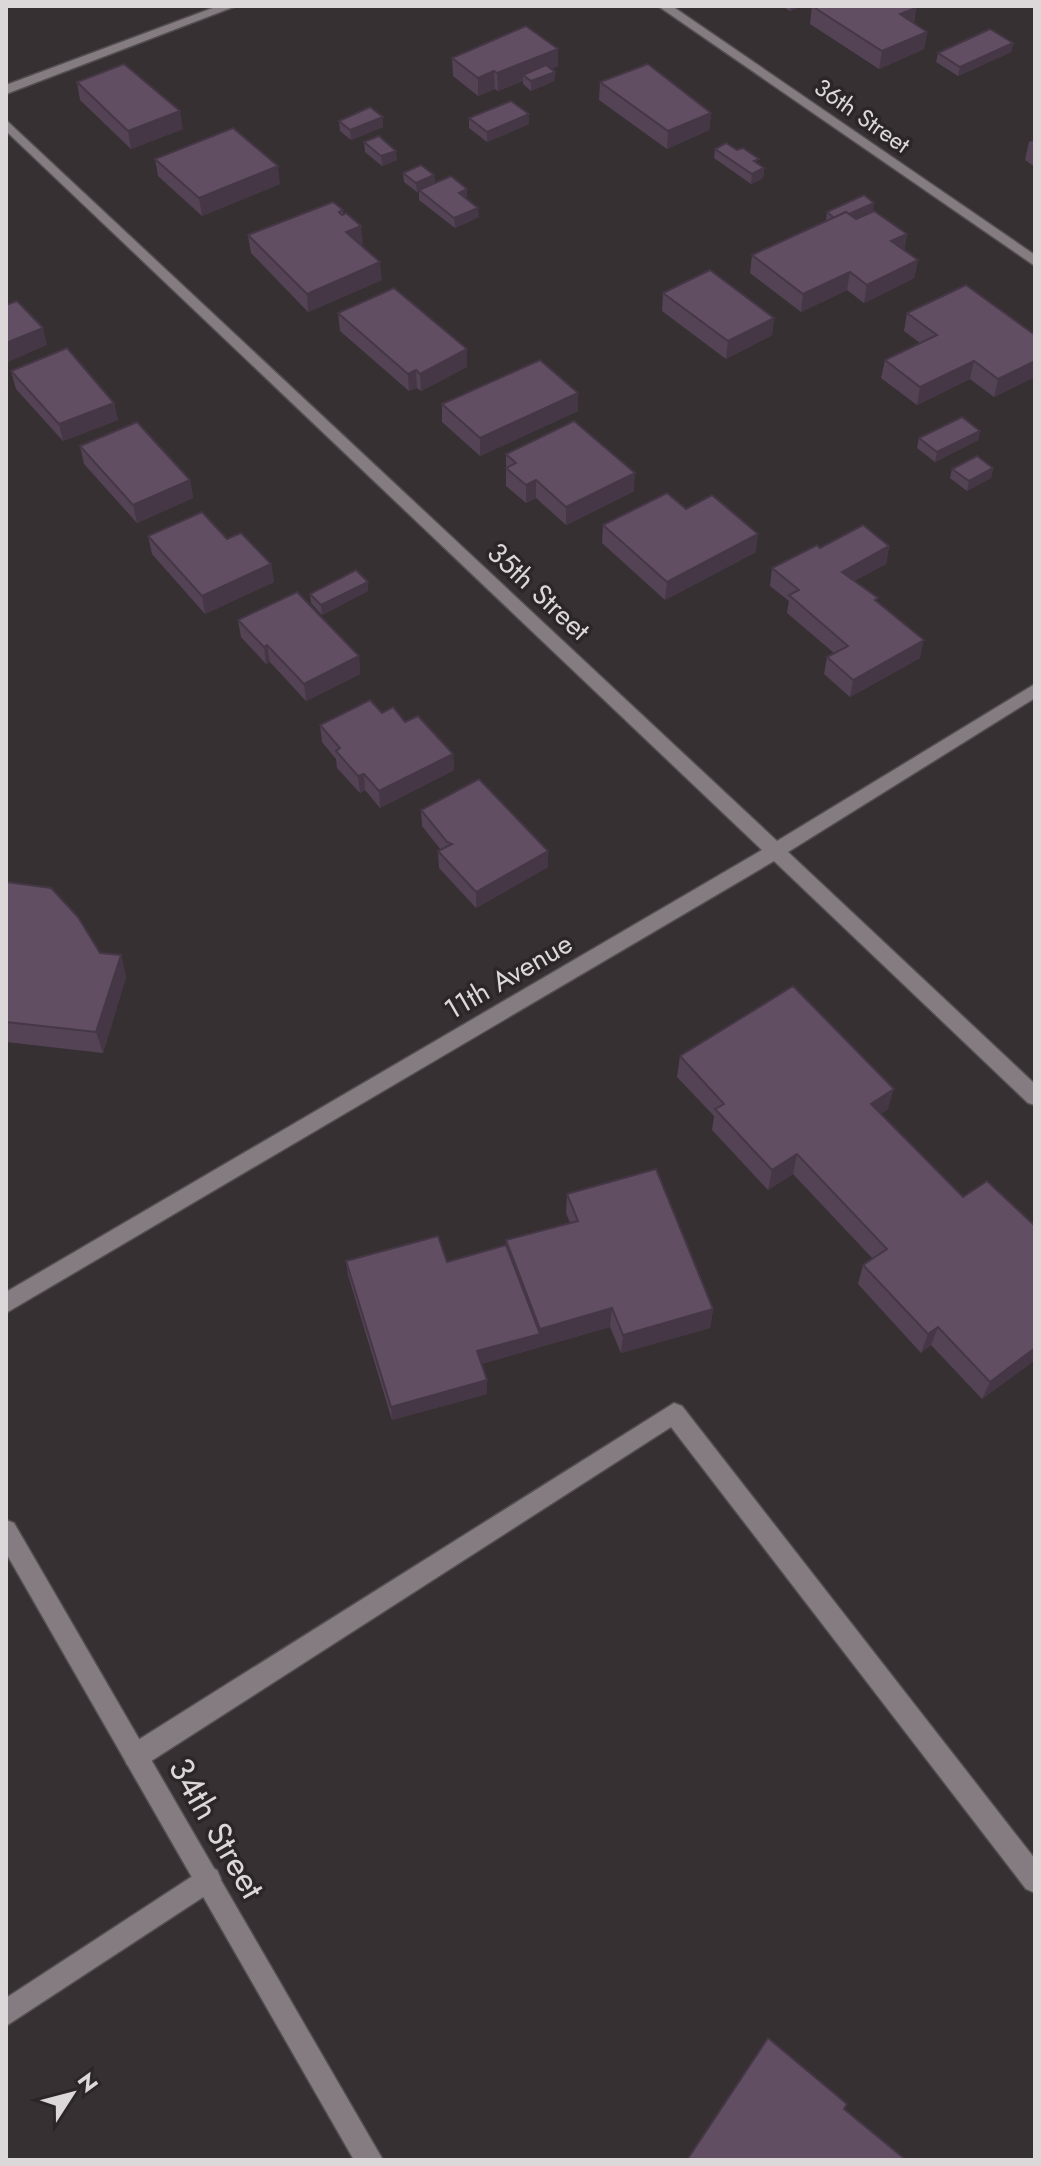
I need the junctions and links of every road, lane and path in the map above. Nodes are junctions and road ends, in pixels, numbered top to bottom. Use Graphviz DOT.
graph roads {
  1 [pos="230,6"];
  2 [pos="664,6"];
  3 [pos="6,90"];
  4 [pos="6,124"];
  5 [pos="1035,262"];
  6 [pos="1035,690"];
  7 [pos="774,852"];
  8 [pos="1035,1097"];
  9 [pos="6,1303"];
  10 [pos="6,1531"];
  11 [pos="136,1756"];
  12 [pos="208,1879"];
  13 [pos="1035,1880"];
  14 [pos="6,2013"];
  15 [pos="369,2160"];
  1 -- 3 [label="street"];
  2 -- 5 [label="street, 36th Street"];
  4 -- 7 [label="street, 35th Street"];
  6 -- 7 [label="street, 11th Avenue"];
  7 -- 8 [label="street, 35th Street"];
  7 -- 9 [label="street, 11th Avenue"];
  10 -- 11 [label="street, 34th Street"];
  11 -- 12 [label="street, 34th Street"];
  11 -- 13 [label="street"];
  12 -- 14 [label="street"];
  12 -- 15 [label="street, 34th Street"];
}
